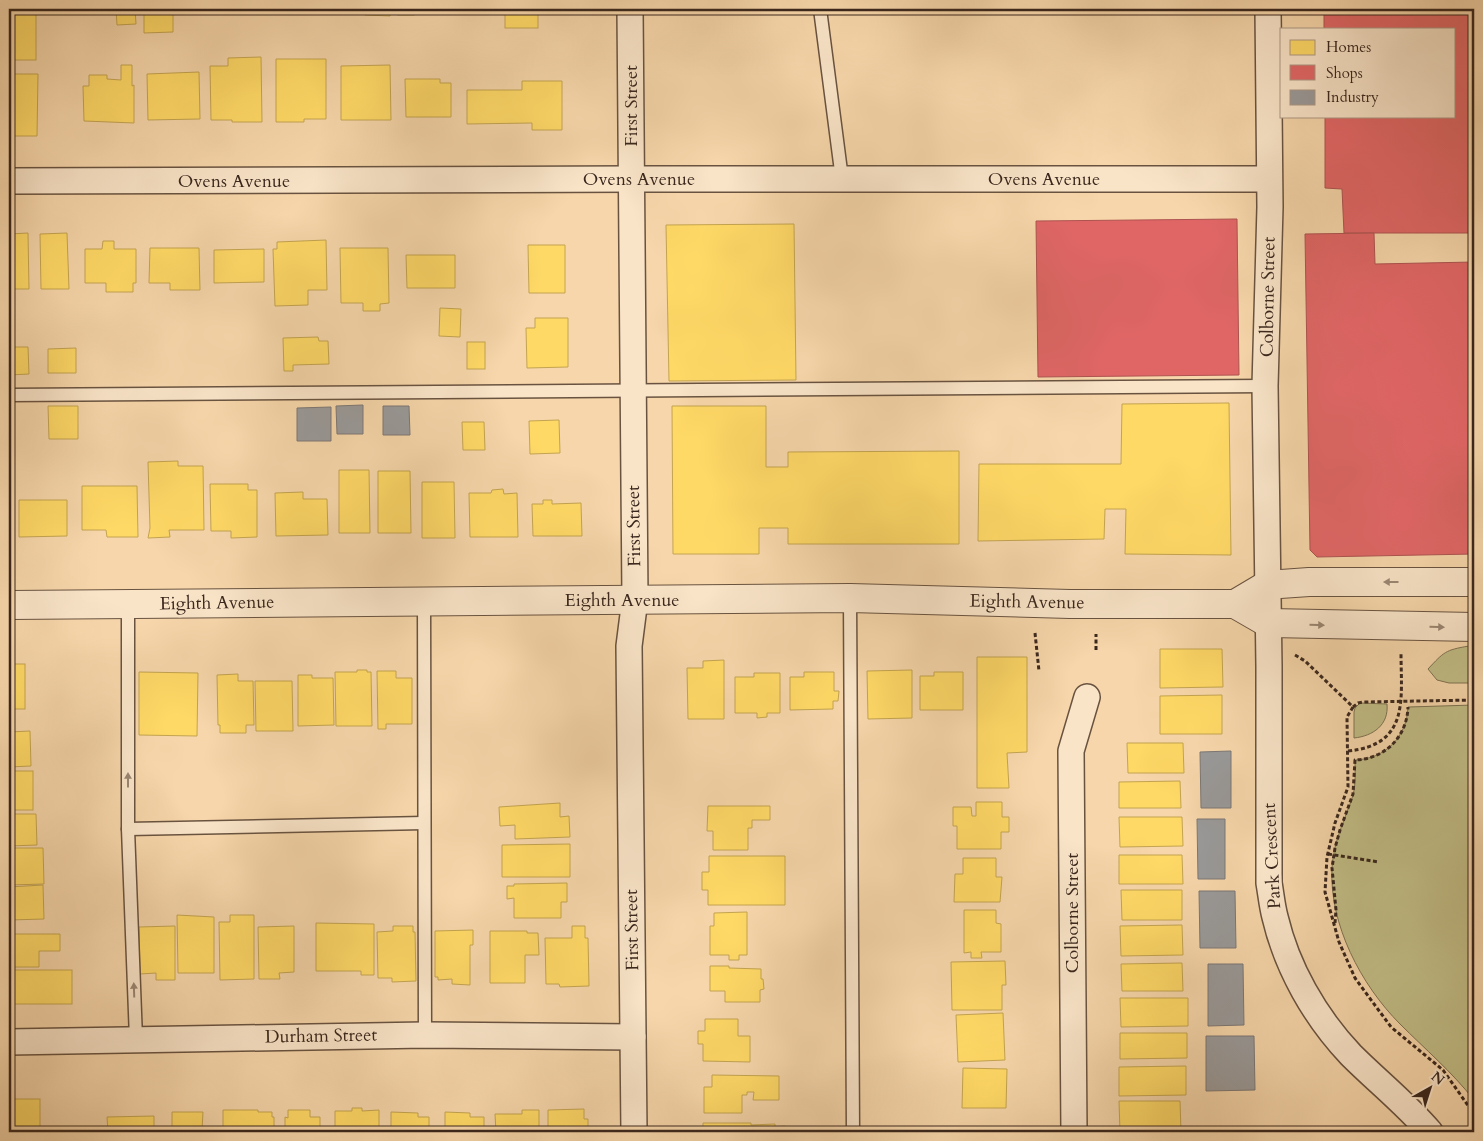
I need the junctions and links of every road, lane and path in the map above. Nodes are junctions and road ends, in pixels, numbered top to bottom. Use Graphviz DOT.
graph roads {
  1 [pos="630,9"];
  2 [pos="820,9"];
  3 [pos="1268,9"];
  4 [pos="632,179"];
  5 [pos="842,179"];
  6 [pos="1270,179"];
  7 [pos="9,181"];
  8 [pos="1265,386"];
  9 [pos="633,390"];
  10 [pos="9,395"];
  11 [pos="1474,582"];
  12 [pos="1267,585"];
  13 [pos="850,598"];
  14 [pos="635,599"];
  15 [pos="424,601"];
  16 [pos="128,604"];
  17 [pos="1235,604"];
  18 [pos="9,605"];
  19 [pos="1474,628"];
  20 [pos="1268,631"];
  21 [pos="1035,633"];
  22 [pos="1096,634"];
  23 [pos="1096,650"];
  24 [pos="1401,650"];
  25 [pos="1039,671"];
  26 [pos="1087,697"];
  27 [pos="1474,700"];
  28 [pos="1401,701"];
  29 [pos="1353,707"];
  30 [pos="1408,707"];
  31 [pos="1348,751"];
  32 [pos="424,822"];
  33 [pos="128,829"];
  34 [pos="1328,854"];
  35 [pos="1334,855"];
  36 [pos="1379,862"];
  37 [pos="1335,926"];
  38 [pos="425,1035"];
  39 [pos="633,1036"];
  40 [pos="136,1039"];
  41 [pos="9,1042"];
  42 [pos="1474,1114"];
  43 [pos="634,1132"];
  44 [pos="853,1132"];
  45 [pos="1074,1132"];
  46 [pos="1430,1132"];
  1 -- 4 [label="street, First Street"];
  2 -- 5 [label="lane"];
  3 -- 6 [label="street, Colborne Street"];
  4 -- 5 [label="street, Ovens Avenue"];
  4 -- 7 [label="street, Ovens Avenue"];
  4 -- 9 [label="street, First Street"];
  5 -- 6 [label="street, Ovens Avenue"];
  6 -- 8 [label="street, Colborne Street"];
  8 -- 9 [label="lane"];
  8 -- 12 [label="street, Colborne Street"];
  9 -- 10 [label="lane"];
  9 -- 14 [label="street, First Street"];
  11 -- 12 [label="street, one-way"];
  12 -- 17 [label="street"];
  12 -- 20 [label="street, Park Crescent"];
  13 -- 14 [label="street, Eighth Avenue"];
  13 -- 17 [label="street, Eighth Avenue"];
  13 -- 44 [label="lane"];
  14 -- 15 [label="street, Eighth Avenue"];
  14 -- 39 [label="street, First Street"];
  15 -- 16 [label="street, Eighth Avenue"];
  15 -- 32 [label="lane"];
  16 -- 18 [label="street, Eighth Avenue"];
  33 -- 16 [label="lane, one-way"];
  17 -- 20 [label="street, Eighth Avenue"];
  20 -- 19 [label="street, Eighth Avenue, one-way"];
  20 -- 29 [label="path"];
  20 -- 46 [label="street, Park Crescent"];
  21 -- 25 [label="path"];
  22 -- 23 [label="path"];
  24 -- 28 [label="path"];
  26 -- 45 [label="street, Colborne Street"];
  27 -- 28 [label="path"];
  28 -- 29 [label="path"];
  28 -- 31 [label="path"];
  29 -- 31 [label="path"];
  30 -- 35 [label="path"];
  31 -- 34 [label="path"];
  32 -- 33 [label="lane"];
  32 -- 38 [label="lane"];
  40 -- 33 [label="lane, one-way"];
  34 -- 35 [label="path"];
  34 -- 37 [label="path"];
  35 -- 36 [label="path"];
  35 -- 37 [label="path"];
  37 -- 42 [label="path"];
  38 -- 39 [label="street, Durham Street"];
  38 -- 40 [label="street, Durham Street"];
  39 -- 43 [label="street, First Street"];
  40 -- 41 [label="street, Durham Street"];
}
